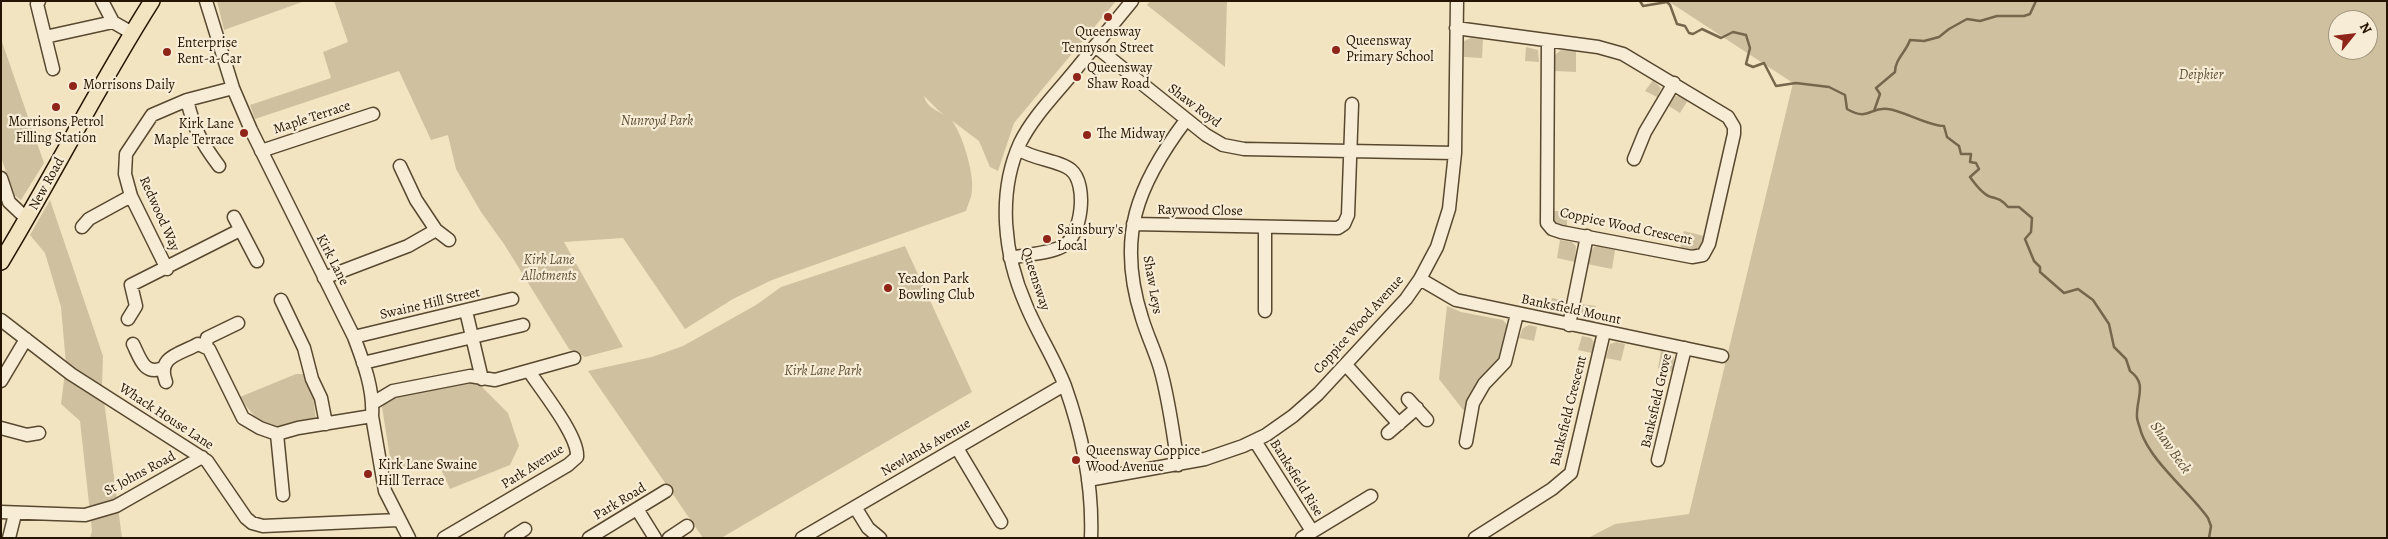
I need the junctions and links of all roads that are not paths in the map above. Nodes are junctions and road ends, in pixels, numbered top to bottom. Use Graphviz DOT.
graph roads {
  1 [pos="39,1"];
  2 [pos="102,1"];
  3 [pos="152,1"];
  4 [pos="206,1"];
  5 [pos="1132,1"];
  6 [pos="1457,1"];
  7 [pos="113,22"];
  8 [pos="1456,28"];
  9 [pos="132,33"];
  10 [pos="45,38"];
  11 [pos="1548,41"];
  12 [pos="1095,46"];
  13 [pos="53,69"];
  14 [pos="1674,84"];
  15 [pos="233,88"];
  16 [pos="187,100"];
  17 [pos="1352,104"];
  18 [pos="373,114"];
  19 [pos="1186,120"];
  20 [pos="1018,149"];
  21 [pos="261,151"];
  22 [pos="1351,152"];
  23 [pos="1454,153"];
  24 [pos="1634,159"];
  25 [pos="219,166"];
  26 [pos="400,166"];
  27 [pos="1,178"];
  28 [pos="131,196"];
  29 [pos="30,214"];
  30 [pos="234,217"];
  31 [pos="1133,224"];
  32 [pos="82,227"];
  33 [pos="1265,227"];
  34 [pos="240,230"];
  35 [pos="436,230"];
  36 [pos="1587,236"];
  37 [pos="449,240"];
  38 [pos="1010,258"];
  39 [pos="257,261"];
  40 [pos="1,262"];
  41 [pos="167,268"];
  42 [pos="324,278"];
  43 [pos="1420,279"];
  44 [pos="512,299"];
  45 [pos="281,300"];
  46 [pos="466,311"];
  47 [pos="1265,311"];
  48 [pos="1517,314"];
  49 [pos="1,320"];
  50 [pos="128,320"];
  51 [pos="238,323"];
  52 [pos="1568,325"];
  53 [pos="523,326"];
  54 [pos="1604,332"];
  55 [pos="354,337"];
  56 [pos="473,338"];
  57 [pos="26,339"];
  58 [pos="133,344"];
  59 [pos="206,346"];
  60 [pos="1685,348"];
  61 [pos="1722,356"];
  62 [pos="574,358"];
  63 [pos="364,363"];
  64 [pos="1346,365"];
  65 [pos="163,368"];
  66 [pos="529,371"];
  67 [pos="482,379"];
  68 [pos="1,381"];
  69 [pos="166,382"];
  70 [pos="1064,386"];
  71 [pos="372,409"];
  72 [pos="1427,420"];
  73 [pos="326,424"];
  74 [pos="1399,424"];
  75 [pos="1,428"];
  76 [pos="39,433"];
  77 [pos="1388,433"];
  78 [pos="277,434"];
  79 [pos="1254,441"];
  80 [pos="1466,442"];
  81 [pos="958,448"];
  82 [pos="202,457"];
  83 [pos="1658,460"];
  84 [pos="1178,465"];
  85 [pos="1088,480"];
  86 [pos="666,491"];
  87 [pos="283,495"];
  88 [pos="1371,496"];
  89 [pos="855,507"];
  90 [pos="637,509"];
  91 [pos="1,512"];
  92 [pos="15,514"];
  93 [pos="398,520"];
  94 [pos="1001,522"];
  95 [pos="687,526"];
  96 [pos="525,529"];
  97 [pos="1307,535"];
  98 [pos="9,538"];
  99 [pos="409,538"];
  100 [pos="444,538"];
  101 [pos="511,538"];
  102 [pos="590,538"];
  103 [pos="655,538"];
  104 [pos="669,538"];
  105 [pos="802,538"];
  106 [pos="880,538"];
  107 [pos="1091,538"];
  108 [pos="1475,538"];
  1 -- 10 [label="street"];
  2 -- 7 [label="street"];
  3 -- 9 [label="main road, New Road"];
  4 -- 15 [label="street, Kirk Lane"];
  5 -- 12 [label="street, Queensway"];
  6 -- 8 [label="street, Coppice Wood Avenue"];
  7 -- 9 [label="street"];
  7 -- 10 [label="street"];
  8 -- 11 [label="street, Coppice Wood Crescent"];
  8 -- 23 [label="street, Coppice Wood Avenue"];
  9 -- 29 [label="main road, New Road"];
  10 -- 13 [label="street"];
  11 -- 14 [label="street, Coppice Wood Crescent"];
  11 -- 36 [label="street, Coppice Wood Crescent"];
  12 -- 19 [label="street, Shaw Royd"];
  12 -- 20 [label="street, Queensway"];
  14 -- 24 [label="street"];
  14 -- 36 [label="street, Coppice Wood Crescent"];
  15 -- 16 [label="street, Redwood Way"];
  15 -- 21 [label="street, Kirk Lane"];
  16 -- 25 [label="street"];
  16 -- 28 [label="street, Redwood Way"];
  17 -- 22 [label="street"];
  18 -- 21 [label="street, Maple Terrace"];
  19 -- 22 [label="street, Shaw Royd"];
  19 -- 31 [label="street, Shaw Leys"];
  20 -- 38 [label="street, Queensway"];
  20 -- 38 [label="street"];
  21 -- 42 [label="street, Kirk Lane"];
  22 -- 23 [label="street, Shaw Royd"];
  22 -- 33 [label="street, Raywood Close"];
  23 -- 43 [label="street, Coppice Wood Avenue"];
  26 -- 35 [label="street"];
  27 -- 29 [label="street"];
  28 -- 32 [label="street"];
  28 -- 41 [label="street, Redwood Way"];
  29 -- 40 [label="main road, New Road"];
  30 -- 34 [label="street"];
  31 -- 33 [label="street, Raywood Close"];
  31 -- 84 [label="street, Shaw Leys"];
  33 -- 47 [label="street"];
  34 -- 39 [label="street"];
  34 -- 41 [label="street, Redwood Way"];
  35 -- 37 [label="street"];
  35 -- 42 [label="street"];
  36 -- 52 [label="street"];
  38 -- 70 [label="street, Queensway"];
  41 -- 50 [label="street, Redwood Way"];
  42 -- 55 [label="street, Kirk Lane"];
  43 -- 48 [label="street, Banksfield Mount"];
  43 -- 64 [label="street, Coppice Wood Avenue"];
  44 -- 46 [label="street, Swaine Hill Street"];
  45 -- 73 [label="street"];
  46 -- 55 [label="street, Swaine Hill Street"];
  46 -- 56 [label="street"];
  48 -- 52 [label="street, Banksfield Mount"];
  48 -- 80 [label="street"];
  49 -- 57 [label="street, Whack House Lane"];
  51 -- 59 [label="street"];
  52 -- 54 [label="street, Banksfield Mount"];
  53 -- 56 [label="street"];
  54 -- 60 [label="street, Banksfield Mount"];
  54 -- 108 [label="street, Banksfield Crescent"];
  55 -- 63 [label="street, Kirk Lane"];
  56 -- 63 [label="street"];
  56 -- 67 [label="street"];
  57 -- 68 [label="street"];
  57 -- 82 [label="street, Whack House Lane"];
  58 -- 65 [label="street"];
  59 -- 65 [label="street"];
  59 -- 78 [label="street"];
  60 -- 61 [label="street, Banksfield Mount"];
  60 -- 83 [label="street, Banksfield Grove"];
  62 -- 66 [label="street"];
  63 -- 71 [label="street, Kirk Lane"];
  64 -- 74 [label="street"];
  64 -- 79 [label="street, Coppice Wood Avenue"];
  65 -- 69 [label="street"];
  66 -- 67 [label="street"];
  66 -- 100 [label="street, Park Avenue"];
  67 -- 71 [label="street"];
  70 -- 81 [label="street, Newlands Avenue"];
  70 -- 85 [label="street, Queensway"];
  71 -- 73 [label="street"];
  71 -- 93 [label="street, Kirk Lane"];
  72 -- 74 [label="street"];
  73 -- 78 [label="street"];
  74 -- 77 [label="street"];
  75 -- 76 [label="street"];
  78 -- 87 [label="street"];
  79 -- 84 [label="street, Coppice Wood Avenue"];
  79 -- 97 [label="street, Banksfield Rise"];
  81 -- 89 [label="street, Newlands Avenue"];
  81 -- 94 [label="street"];
  82 -- 92 [label="street, St Johns Road"];
  82 -- 93 [label="street, Whack House Lane"];
  84 -- 85 [label="street, Coppice Wood Avenue"];
  85 -- 107 [label="street, Queensway"];
  86 -- 90 [label="street, Park Road"];
  88 -- 97 [label="street"];
  89 -- 105 [label="street, Newlands Avenue"];
  89 -- 106 [label="street"];
  90 -- 102 [label="street, Park Road"];
  90 -- 103 [label="street"];
  91 -- 92 [label="street, St Johns Road"];
  92 -- 98 [label="street"];
  93 -- 99 [label="street, Kirk Lane"];
  95 -- 104 [label="street"];
  96 -- 101 [label="street"];
}
